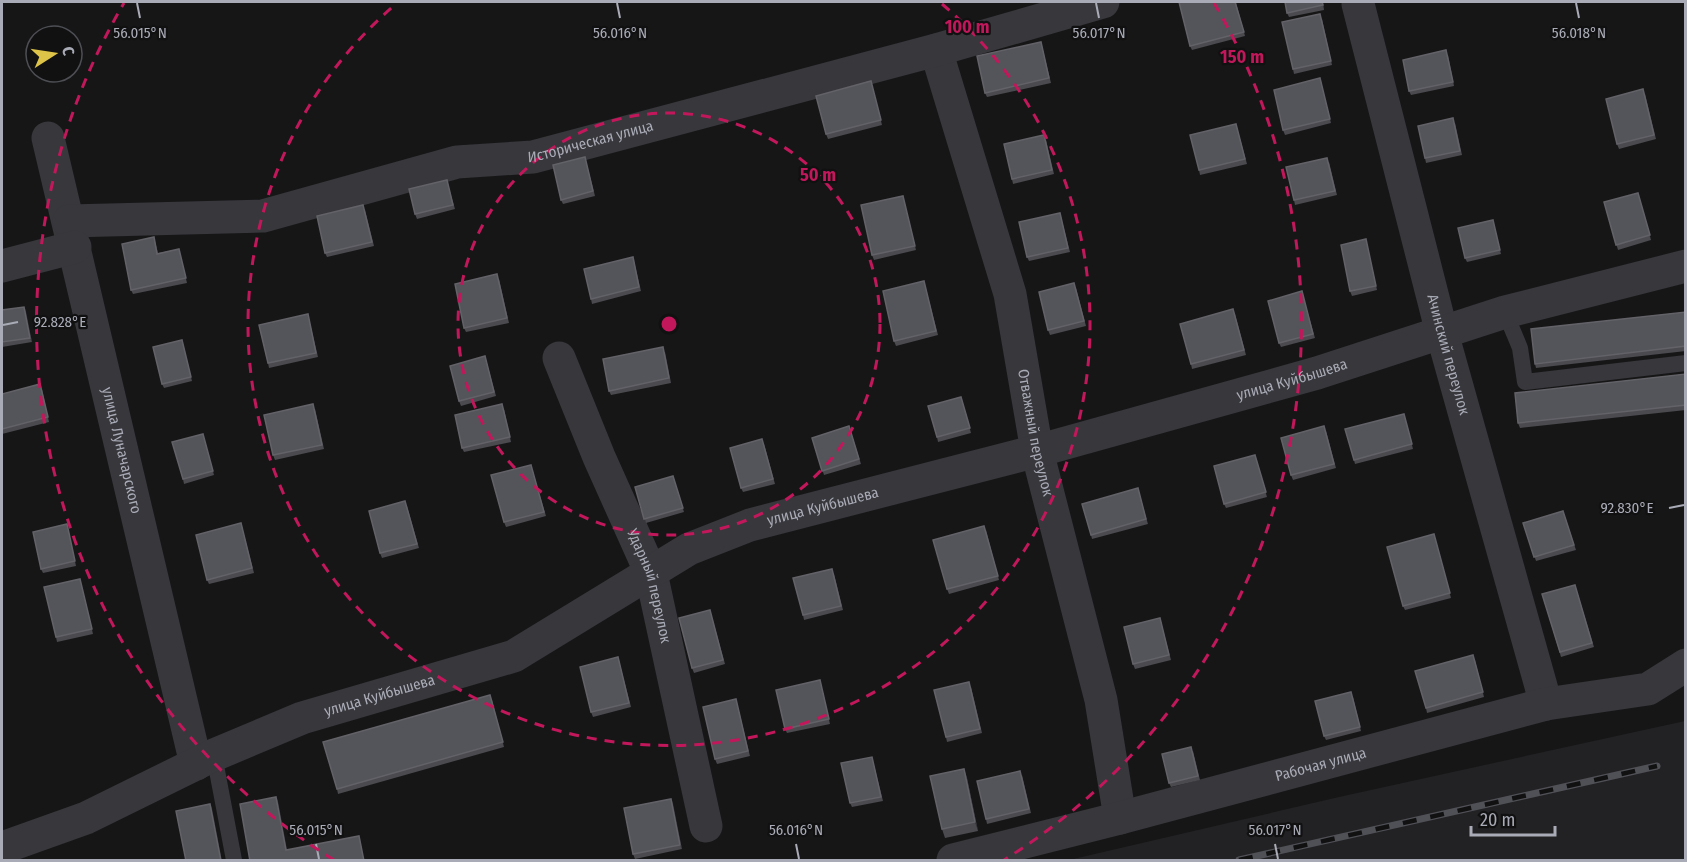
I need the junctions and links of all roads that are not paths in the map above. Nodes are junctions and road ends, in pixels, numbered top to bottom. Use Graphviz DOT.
graph roads {
  1 [pos="1103,2"];
  2 [pos="1362,2"];
  3 [pos="936,50"];
  4 [pos="48,138"];
  5 [pos="72,234"];
  6 [pos="2,266"];
  7 [pos="1686,266"];
  8 [pos="1505,312"];
  9 [pos="1442,333"];
  10 [pos="559,358"];
  11 [pos="1686,363"];
  12 [pos="1037,451"];
  13 [pos="651,573"];
  14 [pos="1686,666"];
  15 [pos="1686,686"];
  16 [pos="1648,689"];
  17 [pos="1546,704"];
  18 [pos="205,759"];
  19 [pos="1120,818"];
  20 [pos="706,826"];
  21 [pos="2,848"];
  22 [pos="234,861"];
  23 [pos="953,861"];
  1 -- 3 [label="street, Историческая улица"];
  2 -- 9 [label="street, Ачинский переулок"];
  3 -- 5 [label="street, Историческая улица"];
  3 -- 12 [label="street, Отважный переулок"];
  4 -- 5 [label="street, улица Луначарского"];
  5 -- 6 [label="street, Историческая улица"];
  5 -- 18 [label="street, улица Луначарского"];
  7 -- 8 [label="street, улица Куйбышева"];
  8 -- 9 [label="street, улица Куйбышева"];
  8 -- 11 [label="lane"];
  9 -- 12 [label="street, улица Куйбышева"];
  9 -- 17 [label="street, Ачинский переулок"];
  10 -- 13 [label="street, Ударный переулок"];
  12 -- 13 [label="street, улица Куйбышева"];
  12 -- 19 [label="street, Отважный переулок"];
  13 -- 18 [label="street, улица Куйбышева"];
  13 -- 20 [label="street, Ударный переулок"];
  14 -- 16 [label="street, Рабочая улица"];
  15 -- 16 [label="lane"];
  16 -- 17 [label="street, Рабочая улица"];
  17 -- 19 [label="street, Рабочая улица"];
  18 -- 21 [label="street, улица Куйбышева"];
  18 -- 22 [label="lane"];
  19 -- 23 [label="street, Рабочая улица"];
}
